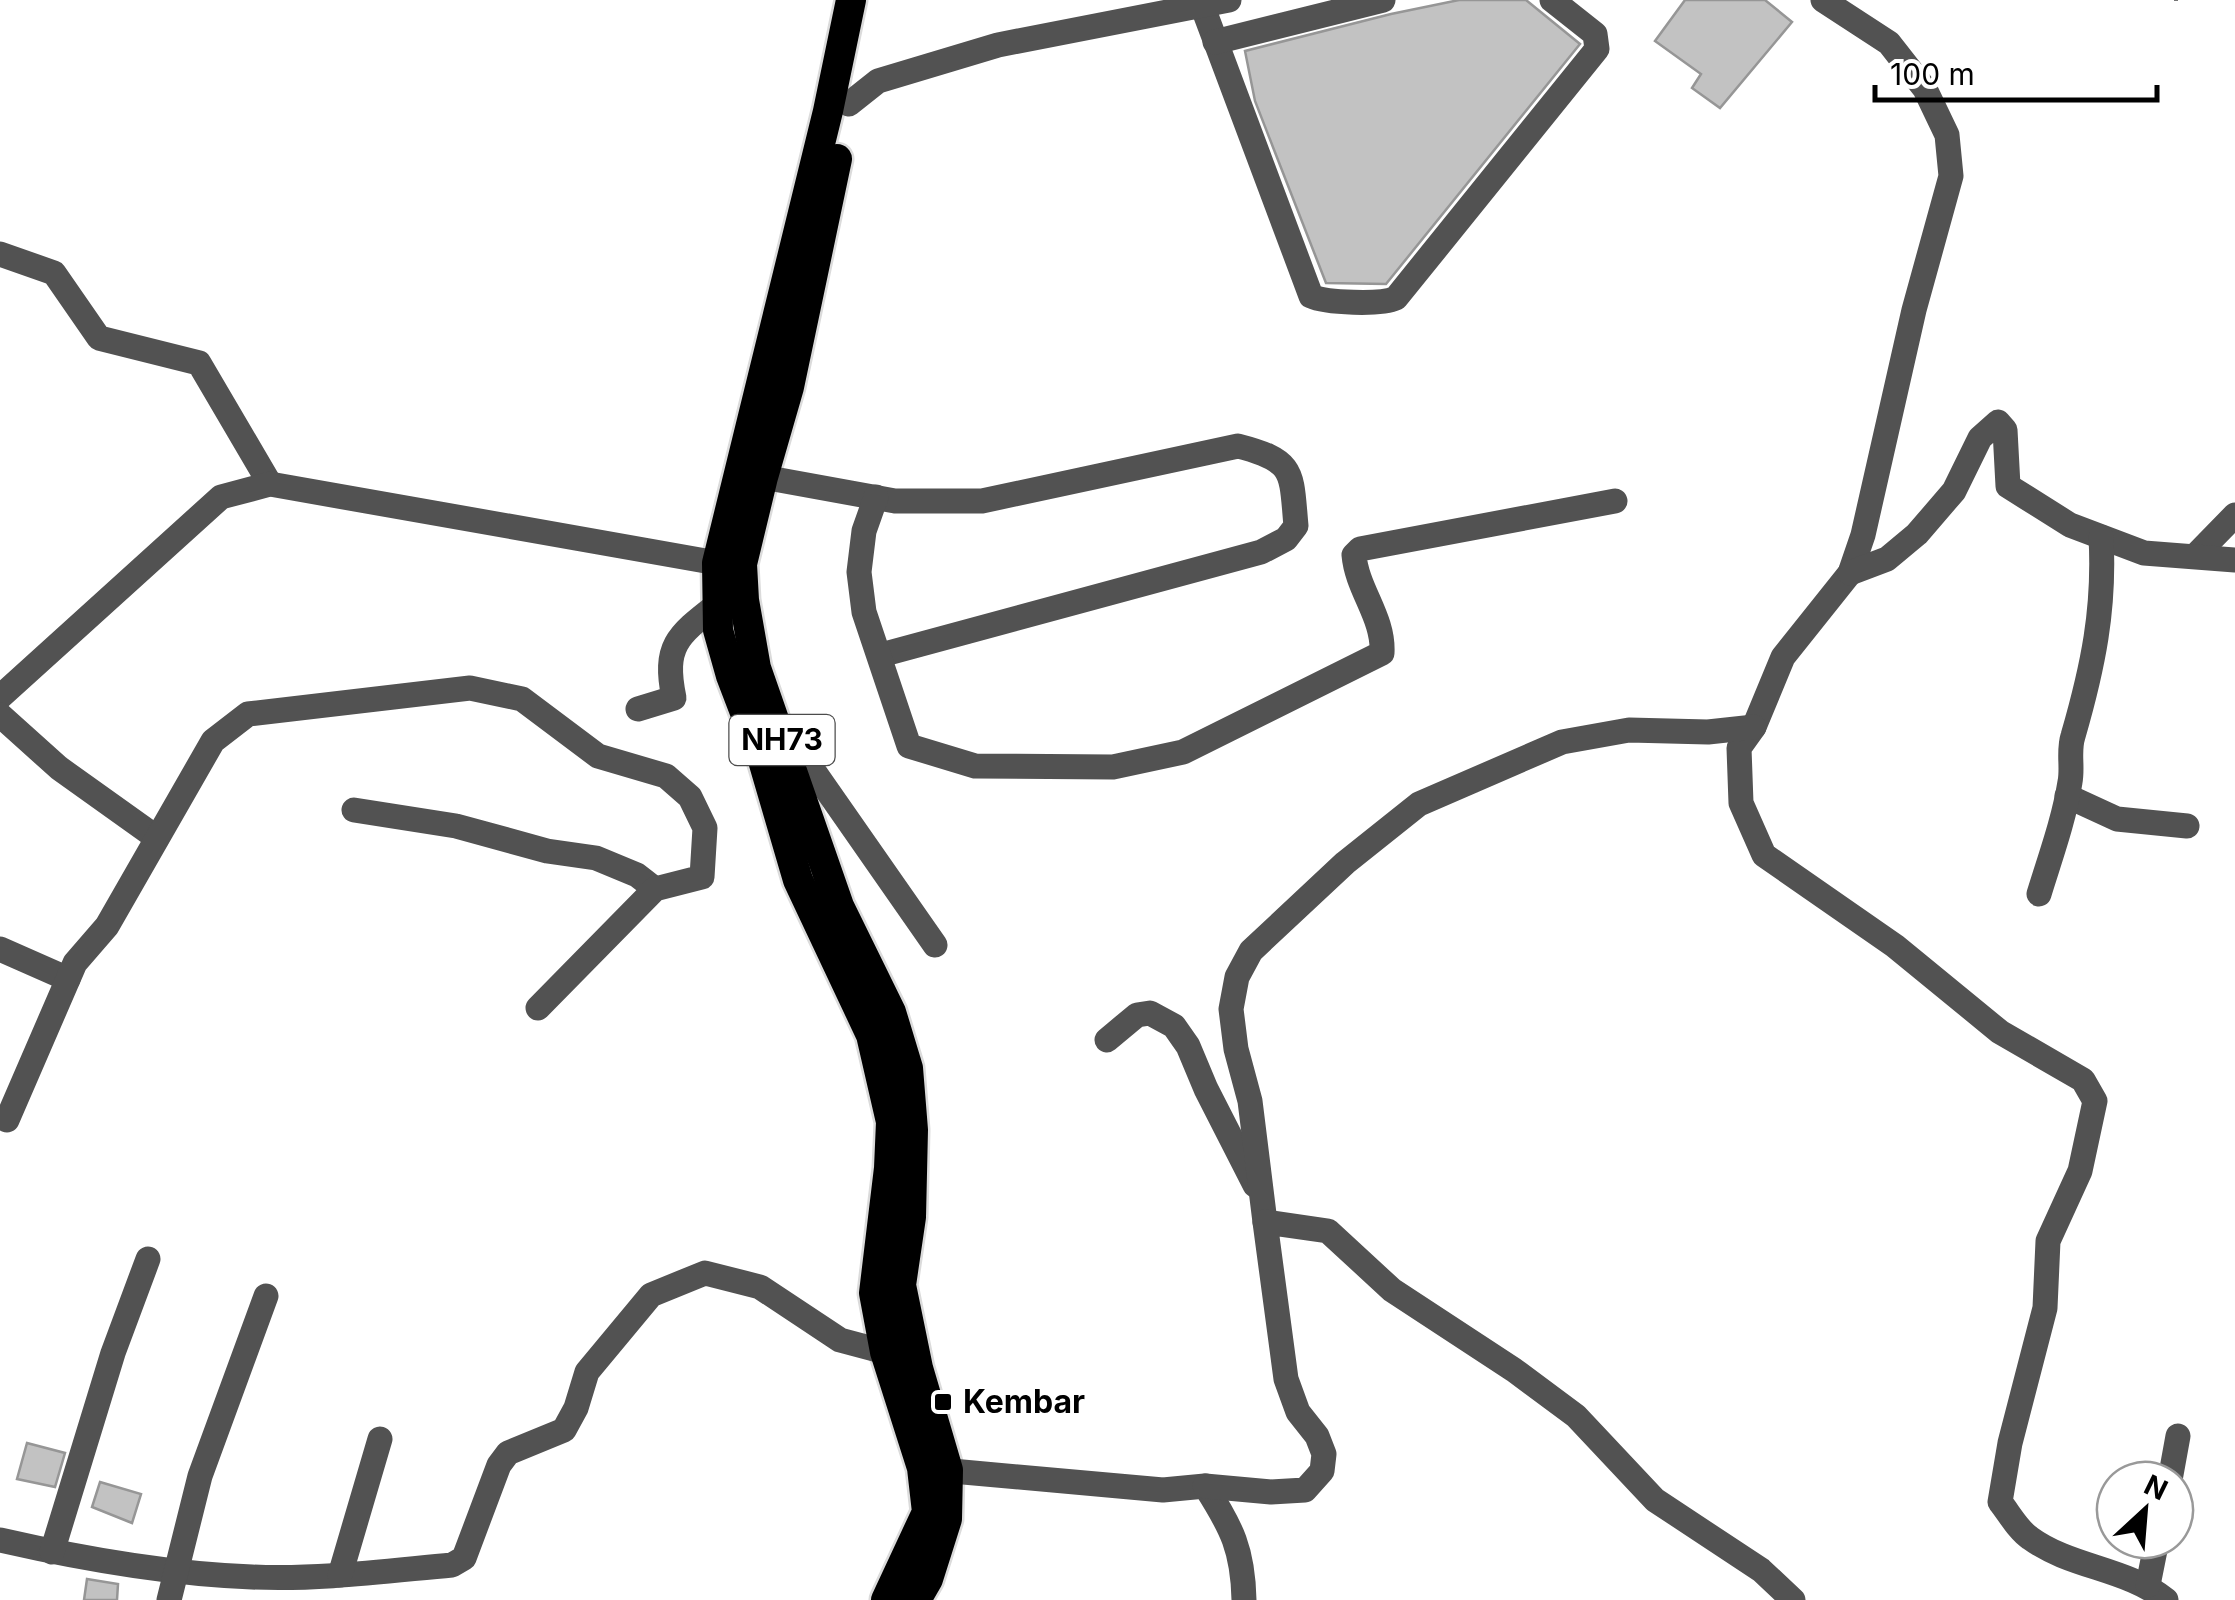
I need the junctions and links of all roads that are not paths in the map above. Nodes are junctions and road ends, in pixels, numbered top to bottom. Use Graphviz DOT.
graph roads {
  1 [pos="854,0"];
  2 [pos="1229,0"];
  3 [pos="1383,0"];
  4 [pos="1552,0"];
  5 [pos="1823,0"];
  6 [pos="1202,5"];
  7 [pos="1216,42"];
  8 [pos="849,104"];
  9 [pos="0,254"];
  10 [pos="762,476"];
  11 [pos="270,484"];
  12 [pos="876,497"];
  13 [pos="1615,501"];
  14 [pos="2235,516"];
  15 [pos="2101,537"];
  16 [pos="2196,555"];
  17 [pos="2235,560"];
  18 [pos="730,563"];
  19 [pos="1850,573"];
  20 [pos="718,604"];
  21 [pos="881,656"];
  22 [pos="0,697"];
  23 [pos="638,709"];
  24 [pos="0,715"];
  25 [pos="1754,727"];
  26 [pos="783,744"];
  27 [pos="2067,796"];
  28 [pos="354,810"];
  29 [pos="2187,826"];
  30 [pos="157,838"];
  31 [pos="654,888"];
  32 [pos="2039,894"];
  33 [pos="934,945"];
  34 [pos="0,949"];
  35 [pos="68,980"];
  36 [pos="538,1008"];
  37 [pos="1107,1040"];
  38 [pos="2,1125"];
  39 [pos="1264,1210"];
  40 [pos="148,1259"];
  41 [pos="266,1296"];
  42 [pos="885,1352"];
  43 [pos="2178,1436"];
  44 [pos="380,1440"];
  45 [pos="2174,1460"];
  46 [pos="935,1469"];
  47 [pos="1206,1486"];
  48 [pos="0,1540"];
  49 [pos="52,1552"];
  50 [pos="2157,1560"];
  51 [pos="175,1570"];
  52 [pos="340,1575"];
  53 [pos="2157,1592"];
  54 [pos="169,1600"];
  55 [pos="886,1600"];
  56 [pos="916,1600"];
  57 [pos="1244,1600"];
  58 [pos="1793,1600"];
  1 -- 8 [label="highway, NH73"];
  1 -- 18 [label="highway, NH73"];
  2 -- 6 [label="street"];
  3 -- 7 [label="street"];
  4 -- 7 [label="street"];
  5 -- 19 [label="street"];
  6 -- 7 [label="street"];
  6 -- 8 [label="street"];
  8 -- 10 [label="highway, NH73"];
  9 -- 11 [label="street"];
  10 -- 12 [label="street"];
  10 -- 18 [label="highway, NH73"];
  11 -- 18 [label="street"];
  11 -- 22 [label="street"];
  12 -- 21 [label="street"];
  12 -- 21 [label="street"];
  13 -- 21 [label="street"];
  14 -- 16 [label="street"];
  15 -- 16 [label="street"];
  15 -- 19 [label="street"];
  15 -- 27 [label="street"];
  16 -- 17 [label="street"];
  18 -- 20 [label="highway, NH73"];
  18 -- 26 [label="highway, NH73"];
  19 -- 25 [label="street"];
  20 -- 23 [label="street"];
  20 -- 42 [label="highway, NH73"];
  24 -- 30 [label="street"];
  25 -- 39 [label="street"];
  25 -- 53 [label="street"];
  26 -- 33 [label="street"];
  26 -- 46 [label="highway, NH73"];
  27 -- 29 [label="street"];
  27 -- 32 [label="street"];
  28 -- 31 [label="street"];
  30 -- 31 [label="street"];
  30 -- 35 [label="street"];
  31 -- 36 [label="street"];
  34 -- 35 [label="street"];
  35 -- 38 [label="street"];
  37 -- 39 [label="street"];
  39 -- 47 [label="street"];
  39 -- 58 [label="street"];
  40 -- 49 [label="street"];
  41 -- 51 [label="street"];
  42 -- 46 [label="highway, NH73"];
  42 -- 52 [label="street"];
  43 -- 45 [label="street"];
  44 -- 52 [label="street"];
  46 -- 47 [label="street"];
  46 -- 55 [label="highway, NH73"];
  46 -- 56 [label="highway, NH73"];
  47 -- 57 [label="street"];
  48 -- 49 [label="street"];
  49 -- 51 [label="street"];
  50 -- 53 [label="street"];
  51 -- 52 [label="street"];
  51 -- 54 [label="street"];
}
